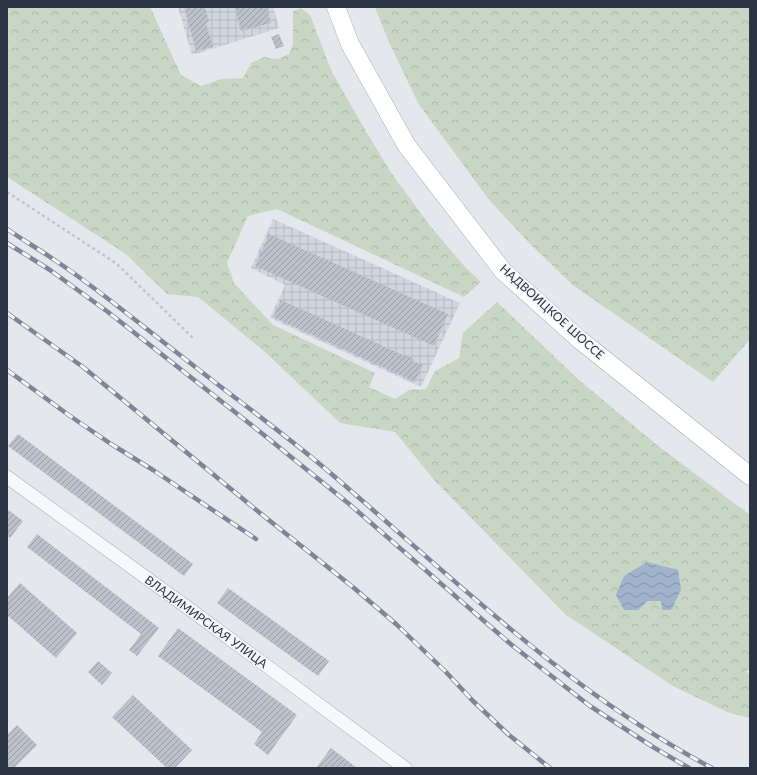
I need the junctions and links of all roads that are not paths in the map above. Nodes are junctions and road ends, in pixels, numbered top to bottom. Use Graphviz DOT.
graph roads {
  1 [pos="336,7"];
  2 [pos="750,476"];
  3 [pos="7,477"];
  4 [pos="405,768"];
  1 -- 2 [label="main road, НАДВОИЦКОЕ ШОССЕ"];
  3 -- 4 [label="street, ВЛАДИМИРСКАЯ УЛИЦА"];
}
